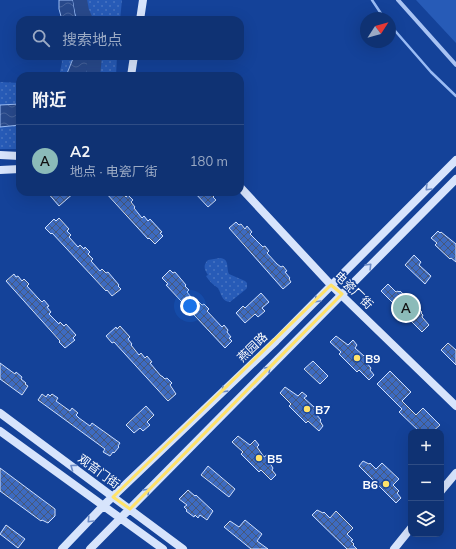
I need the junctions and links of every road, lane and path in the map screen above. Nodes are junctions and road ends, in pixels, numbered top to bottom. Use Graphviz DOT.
graph roads {
  1 [pos="142,0"];
  2 [pos="398,0"];
  3 [pos="140,16"];
  4 [pos="133,60"];
  5 [pos="456,65"];
  6 [pos="132,72"];
  7 [pos="0,155"];
  8 [pos="16,156"];
  9 [pos="456,160"];
  10 [pos="16,169"];
  11 [pos="0,170"];
  12 [pos="456,179"];
  13 [pos="244,191"];
  14 [pos="331,285"];
  15 [pos="342,294"];
  16 [pos="456,406"];
  17 [pos="0,413"];
  18 [pos="0,431"];
  19 [pos="456,473"];
  20 [pos="444,487"];
  21 [pos="113,496"];
  22 [pos="104,505"];
  23 [pos="130,509"];
  24 [pos="121,518"];
  25 [pos="408,532"];
  26 [pos="62,549"];
  27 [pos="90,549"];
  28 [pos="162,549"];
  29 [pos="183,549"];
  30 [pos="394,549"];
  1 -- 3 [label="main road"];
  2 -- 5 [label="street"];
  4 -- 6 [label="main road"];
  7 -- 8 [label="main road"];
  9 -- 14 [label="main road, 燕园路, one-way"];
  10 -- 11 [label="main road"];
  15 -- 12 [label="main road, one-way"];
  13 -- 14 [label="main road, 电瓷厂街"];
  14 -- 15 [label="main road, 电瓷厂街"];
  14 -- 21 [label="main road, 燕园路, one-way"];
  15 -- 16 [label="main road, 电瓷厂街"];
  23 -- 15 [label="main road, one-way"];
  21 -- 17 [label="main road, 观音门街, one-way"];
  18 -- 22 [label="main road, 观音门街"];
  19 -- 20 [label="main road"];
  21 -- 22 [label="main road, 燕园路"];
  21 -- 23 [label="main road, 观音门街"];
  22 -- 24 [label="main road, 观音门街"];
  22 -- 26 [label="main road, 燕园路, one-way"];
  23 -- 24 [label="main road"];
  23 -- 29 [label="main road, 观音门街"];
  24 -- 27 [label="main road"];
  24 -- 28 [label="main road, 观音门街"];
  25 -- 30 [label="main road"];
}
